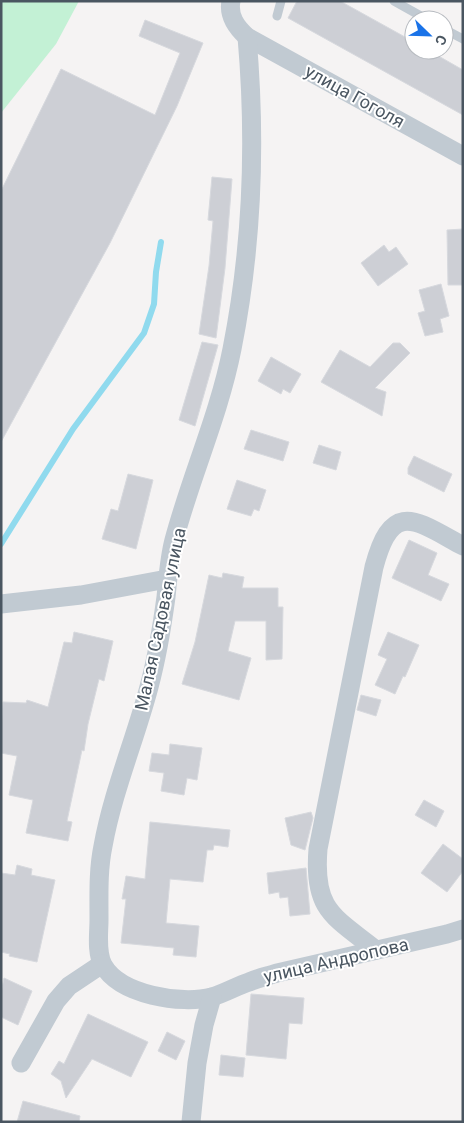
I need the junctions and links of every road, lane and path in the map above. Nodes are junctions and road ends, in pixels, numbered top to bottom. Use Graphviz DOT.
graph roads {
  1 [pos="231,1"];
  2 [pos="281,1"];
  3 [pos="394,1"];
  4 [pos="410,10"];
  5 [pos="277,16"];
  6 [pos="247,37"];
  7 [pos="463,156"];
  8 [pos="463,546"];
  9 [pos="168,578"];
  10 [pos="1,604"];
  11 [pos="463,928"];
  12 [pos="376,950"];
  13 [pos="102,964"];
  14 [pos="212,997"];
  15 [pos="21,1063"];
  16 [pos="192,1122"];
  1 -- 6 [label="street"];
  2 -- 5 [label="lane"];
  3 -- 4 [label="lane"];
  6 -- 7 [label="street, улица Гоголя"];
  6 -- 9 [label="street, Малая Садовая улица"];
  8 -- 12 [label="street"];
  9 -- 10 [label="street"];
  9 -- 13 [label="street, Малая Садовая улица"];
  11 -- 12 [label="street, улица Андропова"];
  12 -- 14 [label="street, улица Андропова"];
  13 -- 14 [label="street"];
  13 -- 15 [label="street"];
  14 -- 16 [label="street"];
}
